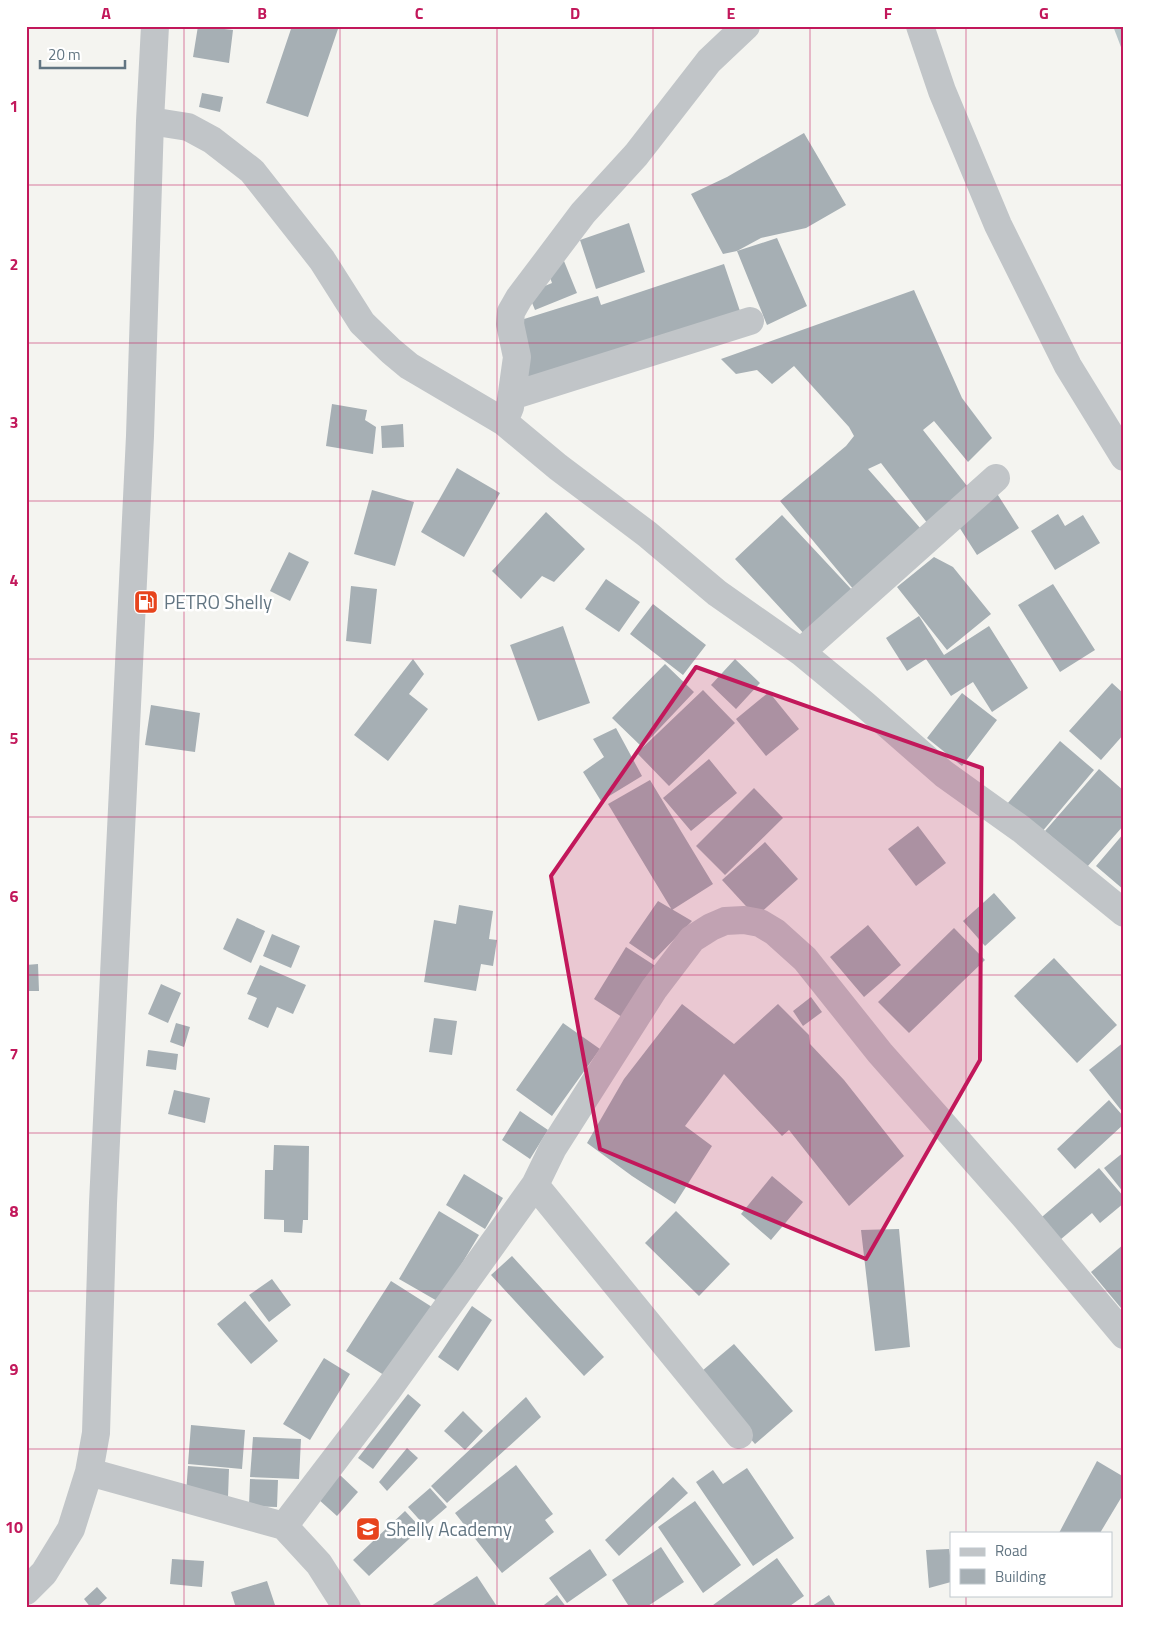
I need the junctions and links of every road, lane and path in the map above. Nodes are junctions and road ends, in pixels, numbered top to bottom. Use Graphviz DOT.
graph roads {
  1 [pos="154,26"];
  2 [pos="746,26"];
  3 [pos="920,26"];
  4 [pos="150,121"];
  5 [pos="750,321"];
  6 [pos="512,396"];
  7 [pos="504,422"];
  8 [pos="1124,458"];
  9 [pos="996,478"];
  10 [pos="801,652"];
  11 [pos="1124,913"];
  12 [pos="534,1185"];
  13 [pos="1124,1335"];
  14 [pos="739,1435"];
  15 [pos="89,1472"];
  16 [pos="284,1526"];
  17 [pos="26,1591"];
  18 [pos="347,1608"];
  1 -- 4 [label="street"];
  2 -- 6 [label="street"];
  3 -- 8 [label="street"];
  4 -- 7 [label="street"];
  4 -- 15 [label="street"];
  5 -- 6 [label="street"];
  6 -- 7 [label="street"];
  7 -- 10 [label="street"];
  9 -- 10 [label="street"];
  10 -- 11 [label="street"];
  12 -- 13 [label="street"];
  12 -- 14 [label="street"];
  12 -- 16 [label="street"];
  15 -- 16 [label="street"];
  15 -- 17 [label="street"];
  16 -- 18 [label="street"];
}
